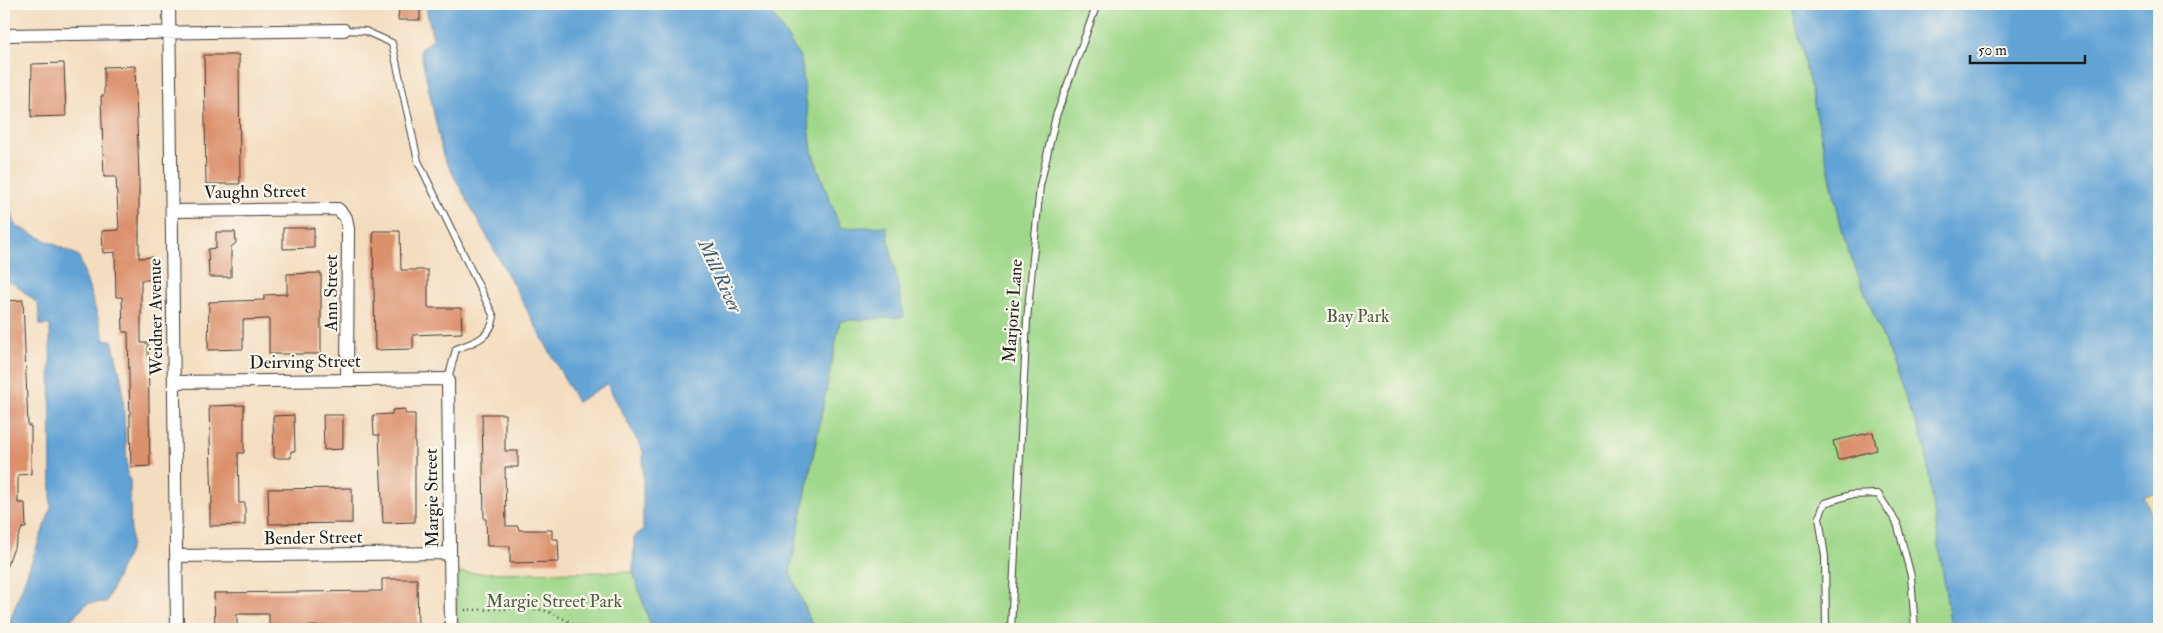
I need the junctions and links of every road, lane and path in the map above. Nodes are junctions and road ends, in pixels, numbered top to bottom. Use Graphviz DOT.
graph roads {
  1 [pos="169,4"];
  2 [pos="1097,4"];
  3 [pos="344,30"];
  4 [pos="170,31"];
  5 [pos="4,35"];
  6 [pos="338,209"];
  7 [pos="172,211"];
  8 [pos="347,379"];
  9 [pos="442,379"];
  10 [pos="174,382"];
  11 [pos="450,554"];
  12 [pos="176,556"];
  13 [pos="451,611"];
  14 [pos="177,629"];
  15 [pos="451,629"];
  16 [pos="585,629"];
  17 [pos="1011,629"];
  18 [pos="1826,629"];
  19 [pos="1916,629"];
  1 -- 4 [label="street, Weidner Avenue"];
  2 -- 17 [label="lane, Marjorie Lane"];
  3 -- 4 [label="street"];
  3 -- 9 [label="lane"];
  4 -- 5 [label="street"];
  4 -- 7 [label="street, Weidner Avenue"];
  6 -- 7 [label="street, Vaughn Street"];
  6 -- 8 [label="street, Ann Street"];
  7 -- 10 [label="street, Weidner Avenue"];
  8 -- 9 [label="street, Deirving Street"];
  8 -- 10 [label="street, Deirving Street"];
  9 -- 11 [label="street, Margie Street"];
  10 -- 12 [label="street, Weidner Avenue"];
  11 -- 12 [label="street, Bender Street"];
  11 -- 13 [label="street, Margie Street"];
  12 -- 14 [label="street, Weidner Avenue"];
  13 -- 15 [label="street, Margie Street"];
  13 -- 16 [label="path"];
  18 -- 19 [label="lane"];
}
